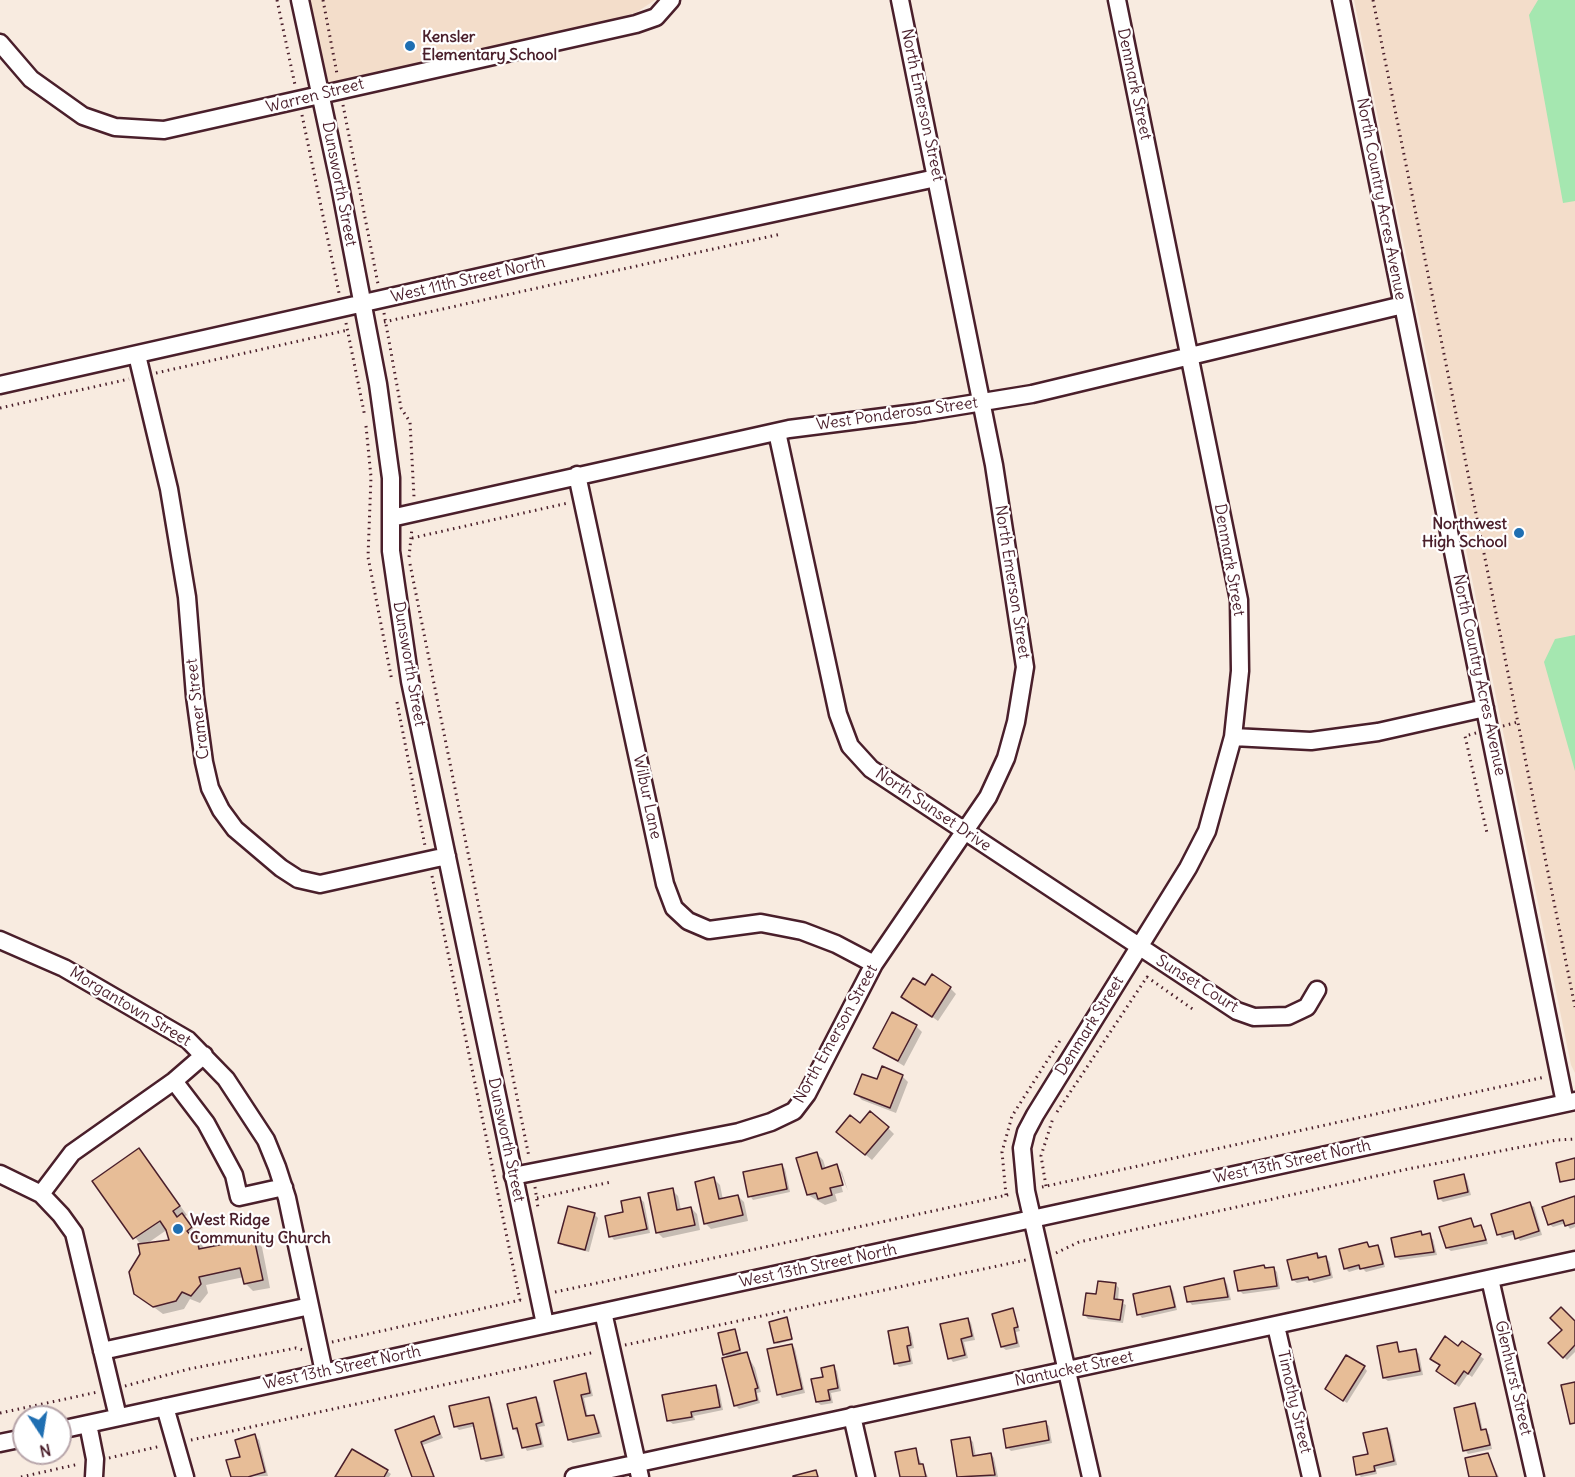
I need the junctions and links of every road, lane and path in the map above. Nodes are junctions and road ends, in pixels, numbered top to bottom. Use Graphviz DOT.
graph roads {
  1 [pos="300,0"];
  2 [pos="323,0"];
  3 [pos="671,0"];
  4 [pos="900,0"];
  5 [pos="1117,0"];
  6 [pos="1341,0"];
  7 [pos="1373,0"];
  8 [pos="0,43"];
  9 [pos="340,88"];
  10 [pos="321,93"];
  11 [pos="936,178"];
  12 [pos="781,234"];
  13 [pos="381,299"];
  14 [pos="363,303"];
  15 [pos="1403,305"];
  16 [pos="386,321"];
  17 [pos="367,326"];
  18 [pos="137,355"];
  19 [pos="1190,356"];
  20 [pos="142,376"];
  21 [pos="0,385"];
  22 [pos="981,402"];
  23 [pos="0,408"];
  24 [pos="777,432"];
  25 [pos="577,475"];
  26 [pos="568,503"];
  27 [pos="413,513"];
  28 [pos="391,518"];
  29 [pos="411,538"];
  30 [pos="1485,708"];
  31 [pos="1233,737"];
  32 [pos="965,832"];
  33 [pos="447,856"];
  34 [pos="0,940"];
  35 [pos="1139,947"];
  36 [pos="874,964"];
  37 [pos="1317,990"];
  38 [pos="1575,1007"];
  39 [pos="1194,1010"];
  40 [pos="204,1054"];
  41 [pos="1560,1074"];
  42 [pos="174,1082"];
  43 [pos="1570,1102"];
  44 [pos="1575,1139"];
  45 [pos="532,1173"];
  46 [pos="0,1174"];
  47 [pos="513,1176"];
  48 [pos="611,1182"];
  49 [pos="1046,1186"];
  50 [pos="284,1187"];
  51 [pos="1026,1191"];
  52 [pos="41,1194"];
  53 [pos="537,1198"];
  54 [pos="539,1210"];
  55 [pos="1032,1219"];
  56 [pos="1040,1257"];
  57 [pos="1575,1260"];
  58 [pos="1490,1279"];
  59 [pos="538,1295"];
  60 [pos="310,1306"];
  61 [pos="603,1312"];
  62 [pos="545,1324"];
  63 [pos="1276,1326"];
  64 [pos="319,1346"];
  65 [pos="611,1348"];
  66 [pos="102,1351"];
  67 [pos="1065,1371"];
  68 [pos="324,1372"];
  69 [pos="111,1389"];
  70 [pos="165,1407"];
  71 [pos="0,1413"];
  72 [pos="852,1416"];
  73 [pos="117,1417"];
  74 [pos="87,1424"];
  75 [pos="72,1427"];
  76 [pos="176,1443"];
  77 [pos="94,1469"];
  78 [pos="638,1470"];
  79 [pos="21,1477"];
  80 [pos="185,1477"];
  81 [pos="573,1477"];
  82 [pos="866,1477"];
  83 [pos="1091,1477"];
  84 [pos="1311,1477"];
  85 [pos="1535,1477"];
  1 -- 10 [label="street, Dunsworth Street"];
  2 -- 9 [label="path"];
  3 -- 9 [label="street, Warren Street"];
  4 -- 11 [label="street, North Emerson Street"];
  5 -- 19 [label="street, Denmark Street"];
  6 -- 15 [label="street, North Country Acres Avenue"];
  7 -- 38 [label="path"];
  8 -- 10 [label="street, Warren Street"];
  9 -- 10 [label="street, Warren Street"];
  9 -- 13 [label="path"];
  10 -- 14 [label="street, Dunsworth Street"];
  11 -- 13 [label="street, West 11th Street North"];
  11 -- 22 [label="street, North Emerson Street"];
  12 -- 16 [label="path"];
  13 -- 14 [label="street, West 11th Street North"];
  13 -- 16 [label="path"];
  14 -- 17 [label="street, Dunsworth Street"];
  14 -- 18 [label="street, West 11th Street North"];
  15 -- 19 [label="street, West Ponderosa Street"];
  15 -- 30 [label="street, North Country Acres Avenue"];
  16 -- 17 [label="path"];
  16 -- 27 [label="path"];
  17 -- 20 [label="path"];
  17 -- 28 [label="street, Dunsworth Street"];
  18 -- 20 [label="street, Cramer Street"];
  18 -- 21 [label="street, West 11th Street North"];
  19 -- 22 [label="street, West Ponderosa Street"];
  19 -- 31 [label="street, Denmark Street"];
  20 -- 23 [label="path"];
  20 -- 33 [label="street, Cramer Street"];
  22 -- 24 [label="street, West Ponderosa Street"];
  22 -- 32 [label="street, North Emerson Street"];
  24 -- 25 [label="street, West Ponderosa Street"];
  24 -- 32 [label="street, North Sunset Drive"];
  25 -- 27 [label="street, West Ponderosa Street"];
  25 -- 36 [label="street, Wilbur Lane"];
  26 -- 29 [label="path"];
  27 -- 28 [label="street, West Ponderosa Street"];
  27 -- 29 [label="path"];
  28 -- 33 [label="street, Dunsworth Street"];
  29 -- 45 [label="path"];
  30 -- 31 [label="street"];
  30 -- 41 [label="street, North Country Acres Avenue"];
  31 -- 35 [label="street, Denmark Street"];
  32 -- 35 [label="street, North Sunset Drive"];
  32 -- 36 [label="street, North Emerson Street"];
  33 -- 47 [label="street, Dunsworth Street"];
  34 -- 40 [label="street, Morgantown Street"];
  35 -- 37 [label="street, Sunset Court"];
  35 -- 51 [label="street, Denmark Street"];
  36 -- 45 [label="street, North Emerson Street"];
  39 -- 49 [label="path"];
  40 -- 42 [label="street"];
  40 -- 50 [label="street, Morgantown Street"];
  41 -- 43 [label="street, North Country Acres Avenue"];
  41 -- 49 [label="path"];
  42 -- 50 [label="street"];
  42 -- 52 [label="street"];
  43 -- 55 [label="street, West 13th Street North"];
  44 -- 56 [label="path"];
  45 -- 47 [label="street, North Emerson Street"];
  45 -- 53 [label="path"];
  46 -- 52 [label="street"];
  47 -- 59 [label="street, Dunsworth Street"];
  48 -- 53 [label="path"];
  49 -- 51 [label="path"];
  50 -- 60 [label="street, Morgantown Street"];
  51 -- 55 [label="street, Denmark Street"];
  51 -- 59 [label="path"];
  52 -- 66 [label="street"];
  53 -- 54 [label="path"];
  55 -- 56 [label="street, Denmark Street"];
  55 -- 61 [label="street, West 13th Street North"];
  56 -- 65 [label="path"];
  56 -- 67 [label="street, Denmark Street"];
  57 -- 58 [label="street, Nantucket Street"];
  58 -- 63 [label="street, Nantucket Street"];
  58 -- 85 [label="street, Glenhurst Street"];
  59 -- 62 [label="street, Dunsworth Street"];
  59 -- 64 [label="path"];
  60 -- 64 [label="street, Morgantown Street"];
  60 -- 66 [label="street"];
  61 -- 62 [label="street, West 13th Street North"];
  61 -- 65 [label="street"];
  62 -- 68 [label="street, West 13th Street North"];
  63 -- 67 [label="street, Nantucket Street"];
  63 -- 84 [label="street, Timothy Street"];
  64 -- 68 [label="street, Morgantown Street"];
  64 -- 69 [label="path"];
  65 -- 76 [label="path"];
  65 -- 78 [label="street"];
  66 -- 69 [label="street"];
  67 -- 72 [label="street, Nantucket Street"];
  67 -- 83 [label="street, Denmark Street"];
  68 -- 70 [label="street, West 13th Street North"];
  69 -- 71 [label="path"];
  69 -- 73 [label="street"];
  70 -- 73 [label="street, West 13th Street North"];
  70 -- 76 [label="street"];
  72 -- 78 [label="street, Nantucket Street"];
  72 -- 82 [label="street"];
  73 -- 74 [label="street, West 13th Street North"];
  74 -- 75 [label="street, West 13th Street North"];
  74 -- 77 [label="street"];
  76 -- 77 [label="path"];
  76 -- 80 [label="street"];
  77 -- 79 [label="path"];
  78 -- 81 [label="street, Nantucket Street"];
}
